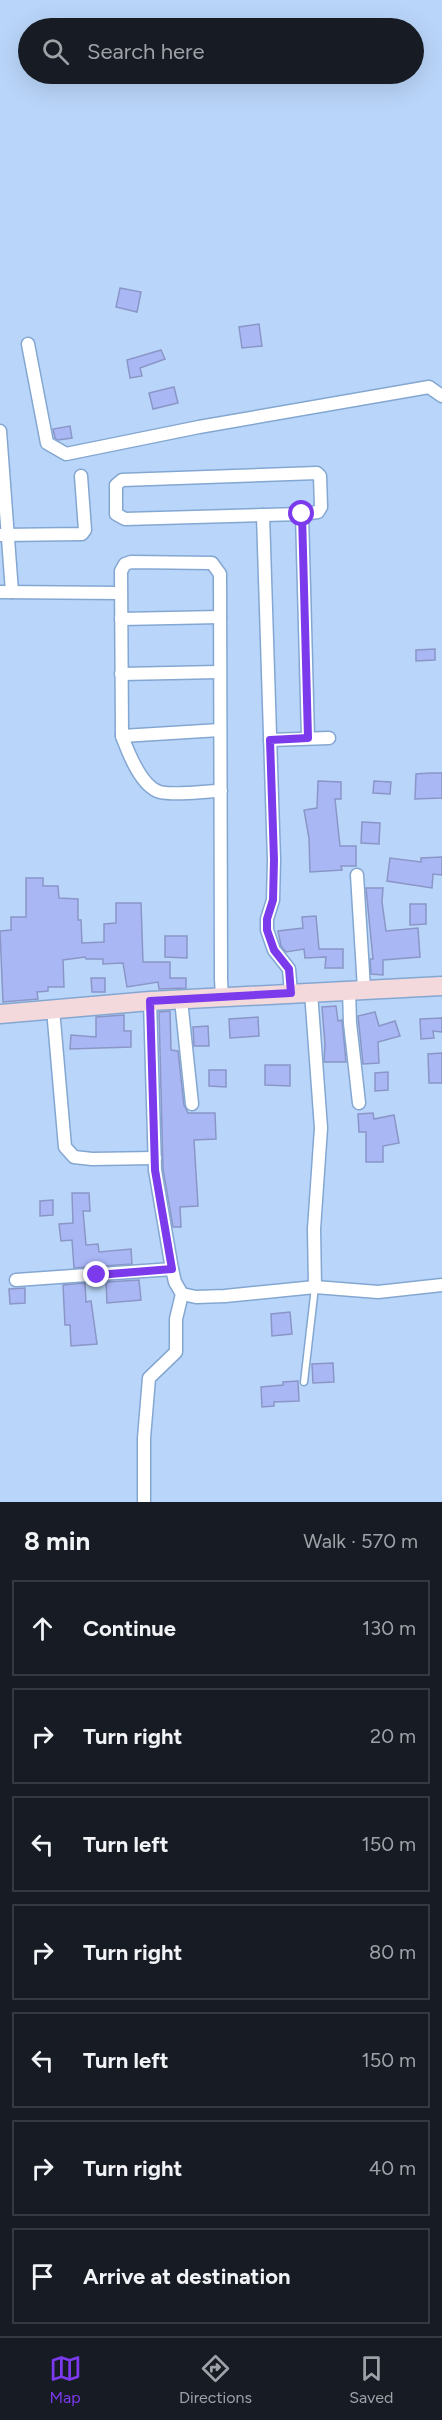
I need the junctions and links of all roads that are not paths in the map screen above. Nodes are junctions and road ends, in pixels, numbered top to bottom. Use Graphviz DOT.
graph roads {
  1 [pos="28,344"];
  2 [pos="442,396"];
  3 [pos="0,430"];
  4 [pos="81,476"];
  5 [pos="2,478"];
  6 [pos="302,514"];
  7 [pos="263,515"];
  8 [pos="4,535"];
  9 [pos="6,592"];
  10 [pos="121,593"];
  11 [pos="220,617"];
  12 [pos="121,619"];
  13 [pos="219,672"];
  14 [pos="121,674"];
  15 [pos="220,730"];
  16 [pos="122,736"];
  17 [pos="308,738"];
  18 [pos="330,738"];
  19 [pos="270,740"];
  20 [pos="221,791"];
  21 [pos="357,875"];
  22 [pos="442,986"];
  23 [pos="357,989"];
  24 [pos="311,992"];
  25 [pos="291,993"];
  26 [pos="222,998"];
  27 [pos="181,1000"];
  28 [pos="150,1001"];
  29 [pos="53,1009"];
  30 [pos="0,1014"];
  31 [pos="192,1104"];
  32 [pos="359,1104"];
  33 [pos="155,1158"];
  34 [pos="172,1269"];
  35 [pos="16,1280"];
  36 [pos="442,1285"];
  37 [pos="315,1287"];
  38 [pos="182,1294"];
  39 [pos="304,1382"];
  40 [pos="144,1502"];
  1 -- 2 [label="street"];
  3 -- 5 [label="street"];
  4 -- 8 [label="street"];
  5 -- 8 [label="street"];
  6 -- 7 [label="street"];
  6 -- 7 [label="street"];
  6 -- 17 [label="street"];
  7 -- 19 [label="street"];
  8 -- 9 [label="street"];
  9 -- 10 [label="street"];
  10 -- 11 [label="street"];
  10 -- 12 [label="street"];
  11 -- 12 [label="street"];
  11 -- 13 [label="street"];
  12 -- 14 [label="street"];
  13 -- 14 [label="street"];
  13 -- 15 [label="street"];
  14 -- 16 [label="street"];
  15 -- 16 [label="street"];
  15 -- 20 [label="street"];
  16 -- 20 [label="street"];
  17 -- 18 [label="street"];
  17 -- 19 [label="street"];
  19 -- 25 [label="street"];
  20 -- 26 [label="street"];
  21 -- 23 [label="street"];
  22 -- 23 [label="street"];
  23 -- 24 [label="street"];
  23 -- 32 [label="street"];
  24 -- 25 [label="street"];
  24 -- 37 [label="street"];
  25 -- 26 [label="street"];
  26 -- 27 [label="street"];
  27 -- 28 [label="street"];
  27 -- 31 [label="street"];
  28 -- 29 [label="street"];
  28 -- 33 [label="street"];
  29 -- 30 [label="street"];
  29 -- 33 [label="street"];
  33 -- 34 [label="street"];
  34 -- 35 [label="street"];
  34 -- 38 [label="street"];
  36 -- 37 [label="street"];
  37 -- 38 [label="street"];
  37 -- 39 [label="lane"];
  38 -- 40 [label="street"];
}
